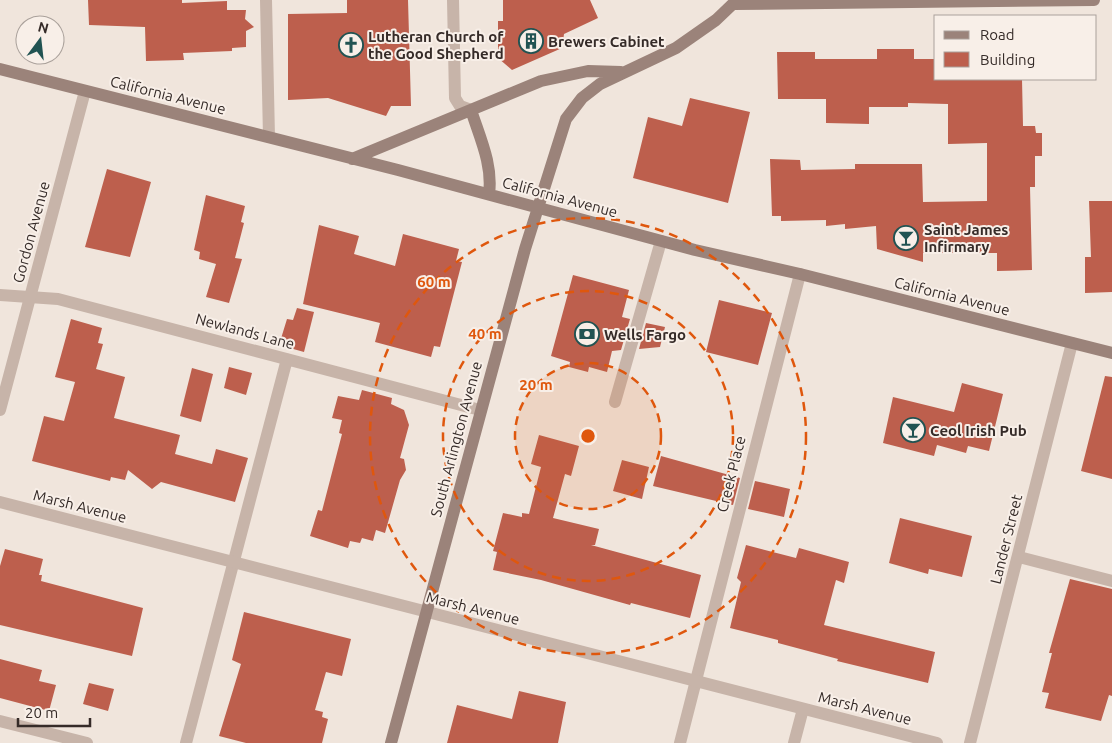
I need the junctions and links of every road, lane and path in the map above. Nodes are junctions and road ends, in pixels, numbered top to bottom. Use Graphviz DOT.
graph roads {
  1 [pos="266,0"];
  2 [pos="453,0"];
  3 [pos="1051,0"];
  4 [pos="1094,0"];
  5 [pos="881,1"];
  6 [pos="736,2"];
  7 [pos="0,68"];
  8 [pos="623,72"];
  9 [pos="85,91"];
  10 [pos="471,110"];
  11 [pos="269,137"];
  12 [pos="352,159"];
  13 [pos="489,194"];
  14 [pos="537,207"];
  15 [pos="661,241"];
  16 [pos="800,274"];
  17 [pos="0,295"];
  18 [pos="30,298"];
  19 [pos="1072,343"];
  20 [pos="1112,353"];
  21 [pos="287,359"];
  22 [pos="615,402"];
  23 [pos="0,410"];
  24 [pos="480,410"];
  25 [pos="0,502"];
  26 [pos="1019,557"];
  27 [pos="234,563"];
  28 [pos="1112,581"];
  29 [pos="426,612"];
  30 [pos="696,681"];
  31 [pos="803,709"];
  32 [pos="0,721"];
  33 [pos="87,743"];
  34 [pos="186,743"];
  35 [pos="392,743"];
  36 [pos="680,743"];
  37 [pos="794,743"];
  38 [pos="937,743"];
  39 [pos="970,743"];
  1 -- 11 [label="street"];
  2 -- 10 [label="street"];
  3 -- 4 [label="main road"];
  3 -- 5 [label="main road"];
  5 -- 6 [label="main road"];
  6 -- 8 [label="main road, South Arlington Avenue"];
  7 -- 9 [label="main road, California Avenue"];
  8 -- 10 [label="main road"];
  8 -- 14 [label="main road, South Arlington Avenue"];
  9 -- 11 [label="main road, California Avenue"];
  9 -- 18 [label="street, Gordon Avenue"];
  10 -- 12 [label="main road"];
  10 -- 13 [label="main road"];
  11 -- 12 [label="main road, California Avenue"];
  12 -- 13 [label="main road, California Avenue"];
  13 -- 14 [label="main road, California Avenue"];
  14 -- 15 [label="main road, California Avenue"];
  14 -- 24 [label="main road, South Arlington Avenue"];
  15 -- 16 [label="main road, California Avenue"];
  15 -- 22 [label="street"];
  16 -- 19 [label="main road, California Avenue"];
  16 -- 30 [label="street, Creek Place"];
  17 -- 18 [label="street, Newlands Lane"];
  18 -- 21 [label="street, Newlands Lane"];
  18 -- 23 [label="street, Gordon Avenue"];
  19 -- 20 [label="main road, California Avenue"];
  19 -- 26 [label="street, Lander Street"];
  21 -- 24 [label="street, Newlands Lane"];
  21 -- 27 [label="street"];
  24 -- 29 [label="main road, South Arlington Avenue"];
  25 -- 27 [label="street, Marsh Avenue"];
  26 -- 28 [label="street"];
  26 -- 39 [label="street, Lander Street"];
  27 -- 29 [label="street, Marsh Avenue"];
  27 -- 34 [label="street"];
  29 -- 30 [label="street, Marsh Avenue"];
  29 -- 35 [label="main road, South Arlington Avenue"];
  30 -- 31 [label="street, Marsh Avenue"];
  30 -- 36 [label="street, Creek Place"];
  31 -- 37 [label="street"];
  31 -- 38 [label="street, Marsh Avenue"];
  32 -- 33 [label="street"];
}
